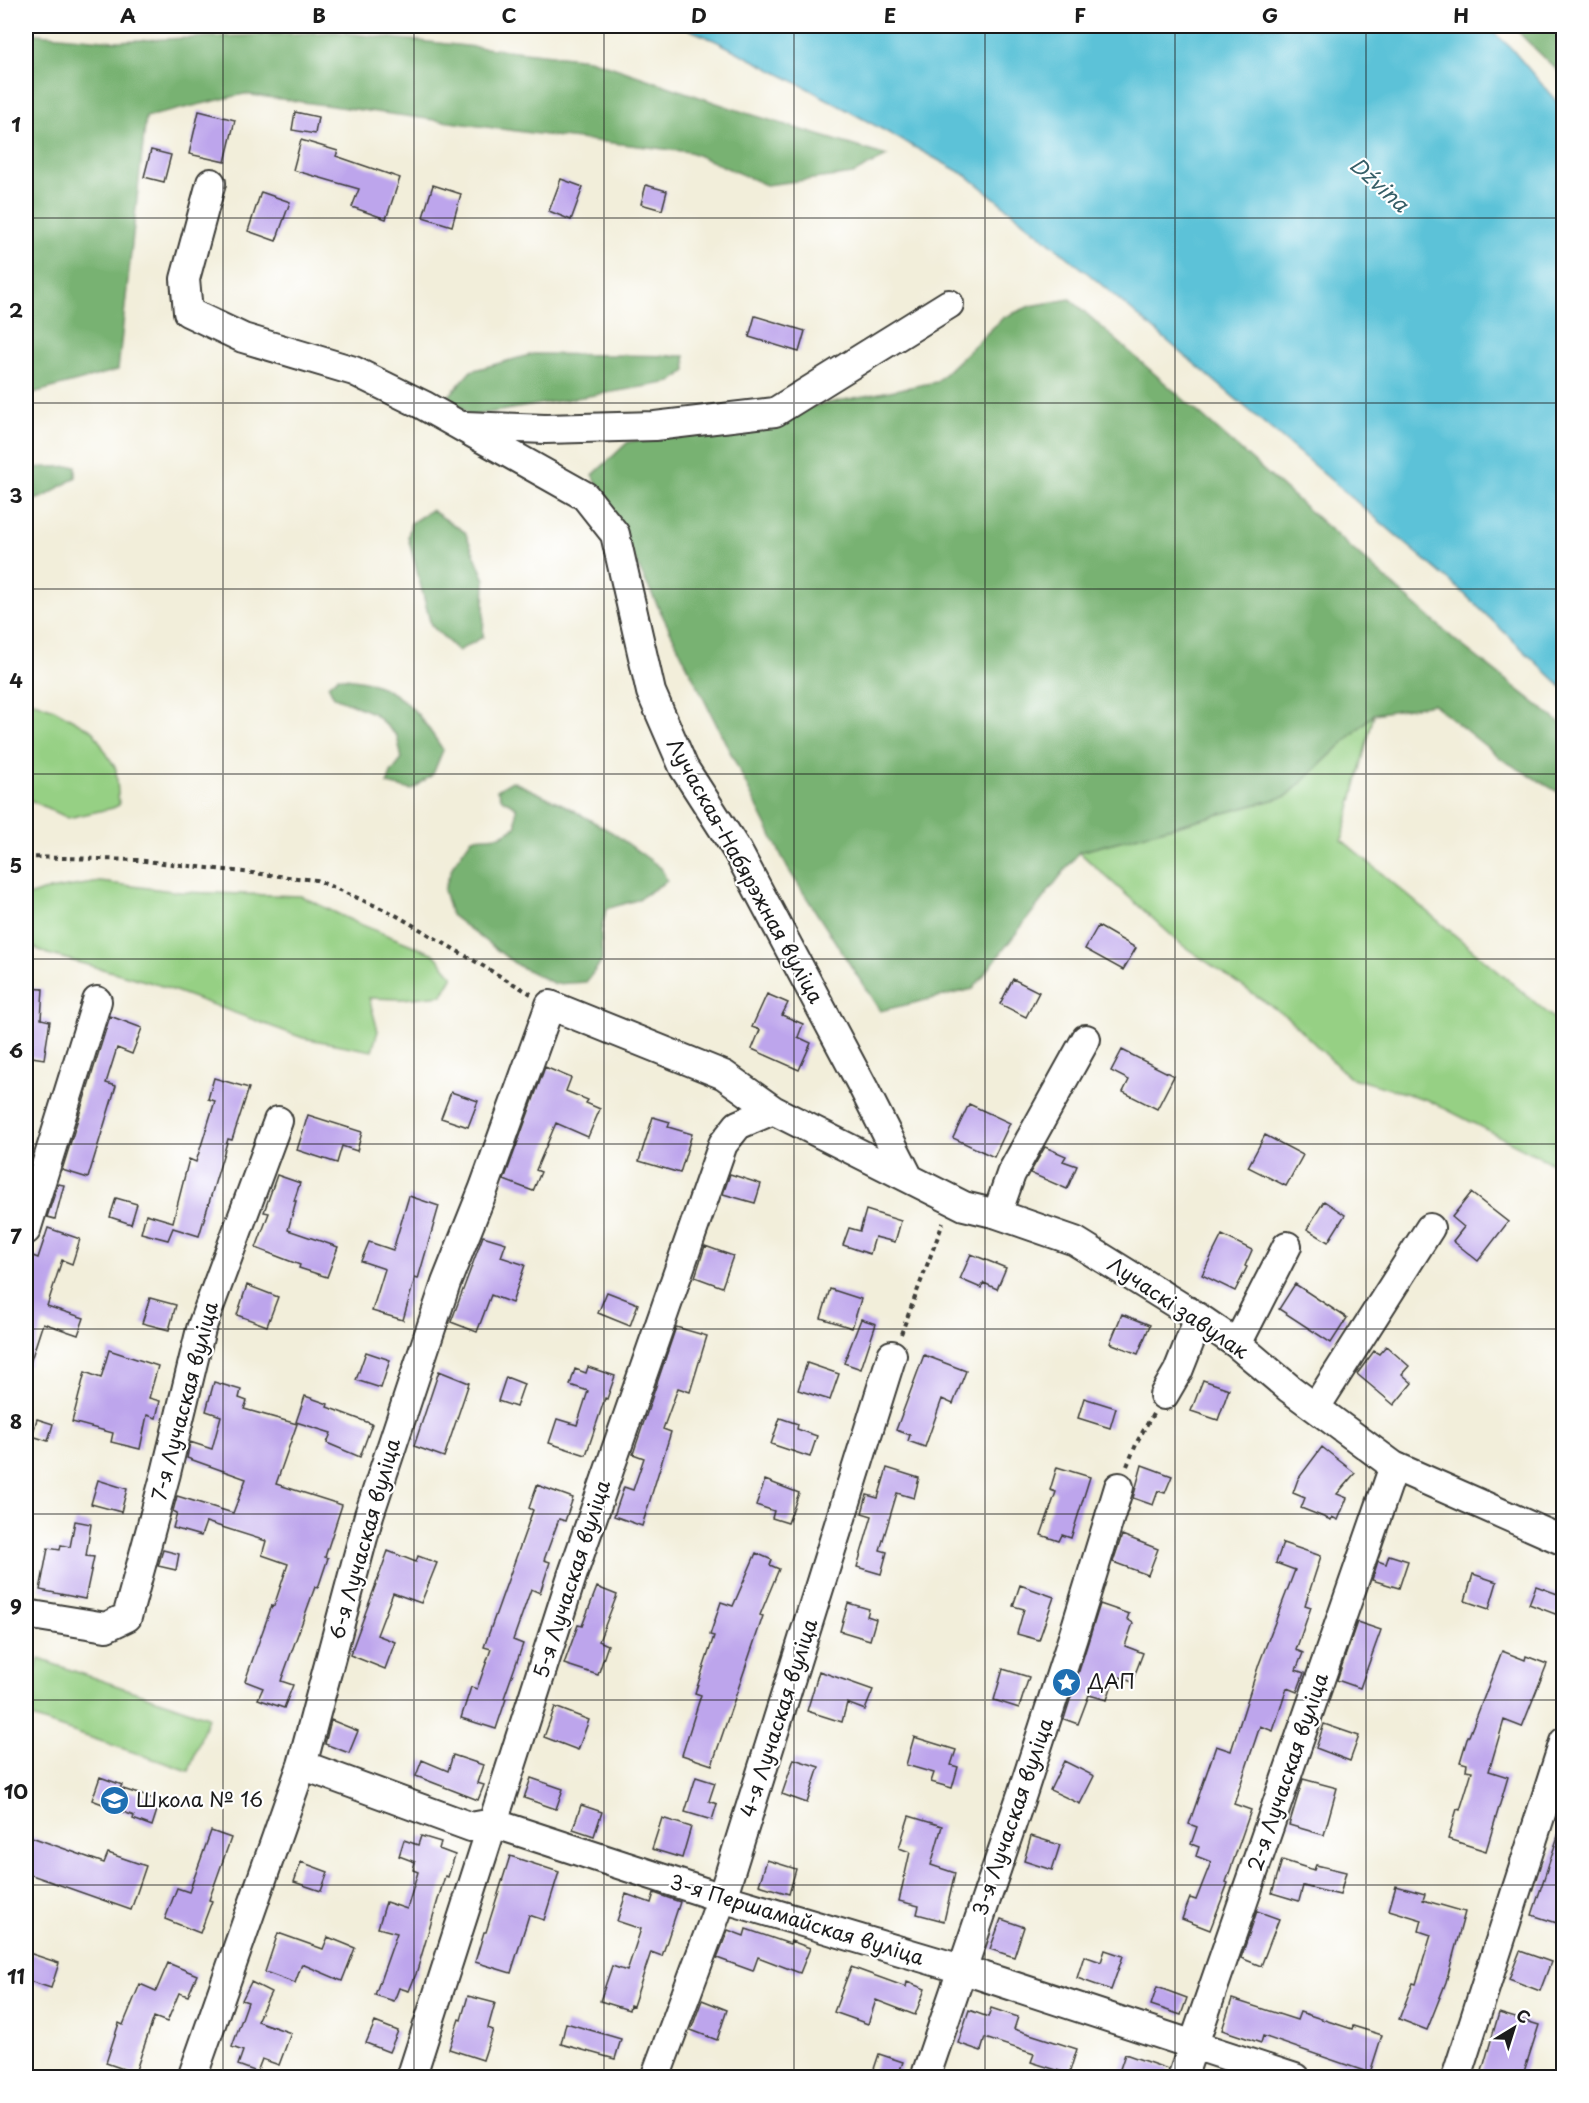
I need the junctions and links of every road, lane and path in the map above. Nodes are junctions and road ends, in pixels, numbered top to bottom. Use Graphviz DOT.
graph roads {
  1 [pos="211,183"];
  2 [pos="949,304"];
  3 [pos="460,426"];
  4 [pos="26,857"];
  5 [pos="98,1001"];
  6 [pos="550,1005"];
  7 [pos="1086,1039"];
  8 [pos="773,1110"];
  9 [pos="278,1121"];
  10 [pos="909,1178"];
  11 [pos="951,1200"];
  12 [pos="28,1214"];
  13 [pos="997,1214"];
  14 [pos="1430,1228"];
  15 [pos="1287,1246"];
  16 [pos="1199,1318"];
  17 [pos="1237,1344"];
  18 [pos="892,1355"];
  19 [pos="1164,1395"];
  20 [pos="1316,1407"];
  21 [pos="1138,1440"];
  22 [pos="1132,1454"];
  23 [pos="1394,1466"];
  24 [pos="1119,1487"];
  25 [pos="1563,1541"];
  26 [pos="26,1614"];
  27 [pos="1563,1742"];
  28 [pos="302,1765"];
  29 [pos="493,1823"];
  30 [pos="722,1898"];
  31 [pos="961,1969"];
  32 [pos="1193,2045"];
  33 [pos="192,2078"];
  34 [pos="411,2078"];
  35 [pos="654,2078"];
  36 [pos="925,2078"];
  37 [pos="1182,2078"];
  38 [pos="1295,2078"];
  39 [pos="1456,2078"];
  1 -- 3 [label="street, Лучаская-Набярэжная вуліца"];
  2 -- 3 [label="street"];
  3 -- 10 [label="street, Лучаская-Набярэжная вуліца"];
  4 -- 6 [label="path"];
  5 -- 12 [label="street"];
  6 -- 8 [label="street, Лучаскі завулак"];
  6 -- 28 [label="street, 6-я Лучаская вуліца"];
  7 -- 13 [label="street"];
  8 -- 10 [label="street, Лучаскі завулак"];
  8 -- 29 [label="street, 5-я Лучаская вуліца"];
  9 -- 26 [label="street, 7-я Лучаская вуліца"];
  10 -- 11 [label="street, Лучаскі завулак"];
  11 -- 13 [label="street, Лучаскі завулак"];
  11 -- 18 [label="path"];
  13 -- 16 [label="street, Лучаскі завулак"];
  14 -- 20 [label="street"];
  15 -- 17 [label="street"];
  16 -- 17 [label="street, Лучаскі завулак"];
  16 -- 19 [label="street"];
  17 -- 20 [label="street, Лучаскі завулак"];
  18 -- 30 [label="street, 4-я Лучаская вуліца"];
  20 -- 23 [label="street, Лучаскі завулак"];
  21 -- 22 [label="path"];
  23 -- 25 [label="street, Лучаскі завулак"];
  23 -- 32 [label="street, 2-я Лучаская вуліца"];
  24 -- 31 [label="street, 3-я Лучаская вуліца"];
  27 -- 39 [label="street"];
  28 -- 29 [label="street, 3-я Першамайская вуліца"];
  28 -- 33 [label="street, 6-я Лучаская вуліца"];
  29 -- 30 [label="street, 3-я Першамайская вуліца"];
  29 -- 34 [label="street, 5-я Лучаская вуліца"];
  30 -- 31 [label="street, 3-я Першамайская вуліца"];
  30 -- 35 [label="street, 4-я Лучаская вуліца"];
  31 -- 32 [label="street, 3-я Першамайская вуліца"];
  31 -- 36 [label="street, 3-я Лучаская вуліца"];
  32 -- 37 [label="street, 2-я Лучаская вуліца"];
  32 -- 38 [label="street, 3-я Першамайская вуліца"];
}
